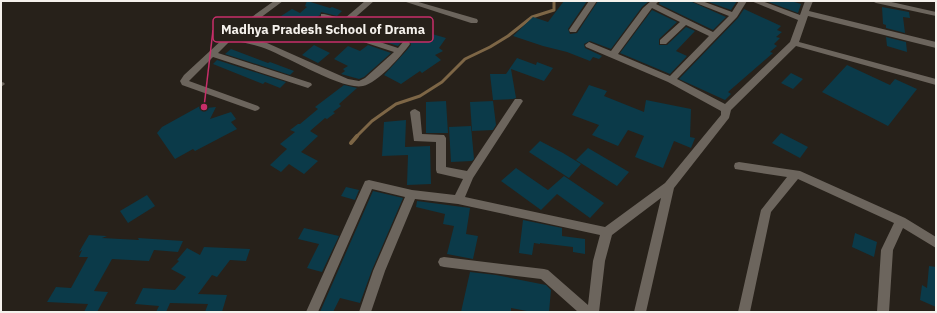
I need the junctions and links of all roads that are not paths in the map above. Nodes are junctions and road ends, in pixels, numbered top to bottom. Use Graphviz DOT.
graph roads {
  1 [pos="279,1"];
  2 [pos="370,1"];
  3 [pos="407,1"];
  4 [pos="593,1"];
  5 [pos="695,1"];
  6 [pos="743,1"];
  7 [pos="755,1"];
  8 [pos="809,1"];
  9 [pos="876,1"];
  10 [pos="653,3"];
  11 [pos="936,14"];
  12 [pos="734,15"];
  13 [pos="324,16"];
  14 [pos="804,16"];
  15 [pos="347,20"];
  16 [pos="474,21"];
  17 [pos="685,21"];
  18 [pos="573,30"];
  19 [pos="215,33"];
  20 [pos="714,35"];
  21 [pos="230,36"];
  22 [pos="663,42"];
  23 [pos="794,43"];
  24 [pos="406,44"];
  25 [pos="590,44"];
  26 [pos="936,45"];
  27 [pos="399,51"];
  28 [pos="213,54"];
  29 [pos="613,55"];
  30 [pos="671,80"];
  31 [pos="936,82"];
  32 [pos="308,85"];
  33 [pos="518,102"];
  34 [pos="255,108"];
  35 [pos="726,109"];
  36 [pos="415,112"];
  37 [pos="739,166"];
  38 [pos="796,174"];
  39 [pos="469,176"];
  40 [pos="669,186"];
  41 [pos="412,194"];
  42 [pos="458,200"];
  43 [pos="901,221"];
  44 [pos="607,232"];
  45 [pos="936,243"];
  46 [pos="444,262"];
  47 [pos="312,312"];
  48 [pos="365,312"];
  49 [pos="587,312"];
  50 [pos="593,312"];
  51 [pos="640,312"];
  52 [pos="744,312"];
  53 [pos="883,312"];
  1 -- 21 [label="street"];
  2 -- 15 [label="street"];
  3 -- 16 [label="street"];
  4 -- 18 [label="street"];
  5 -- 12 [label="street"];
  6 -- 12 [label="street"];
  7 -- 14 [label="street"];
  8 -- 14 [label="street"];
  9 -- 11 [label="street"];
  10 -- 17 [label="street"];
  10 -- 29 [label="street"];
  12 -- 20 [label="street"];
  13 -- 15 [label="street"];
  14 -- 23 [label="street"];
  14 -- 26 [label="street"];
  15 -- 27 [label="street"];
  17 -- 20 [label="street"];
  17 -- 22 [label="street"];
  19 -- 21 [label="street"];
  20 -- 30 [label="street"];
  21 -- 27 [label="street"];
  21 -- 28 [label="street"];
  23 -- 31 [label="street"];
  23 -- 35 [label="street"];
  24 -- 27 [label="street"];
  25 -- 29 [label="street"];
  28 -- 32 [label="street"];
  28 -- 34 [label="street"];
  29 -- 30 [label="street"];
  30 -- 35 [label="street"];
  33 -- 39 [label="street"];
  35 -- 40 [label="street"];
  36 -- 39 [label="street"];
  37 -- 38 [label="street"];
  38 -- 43 [label="street"];
  38 -- 52 [label="street"];
  39 -- 42 [label="street"];
  40 -- 44 [label="street"];
  40 -- 51 [label="street"];
  41 -- 42 [label="street"];
  41 -- 47 [label="street"];
  41 -- 48 [label="street"];
  42 -- 44 [label="street"];
  43 -- 45 [label="street"];
  43 -- 53 [label="street"];
  44 -- 50 [label="street"];
  46 -- 49 [label="street"];
}
